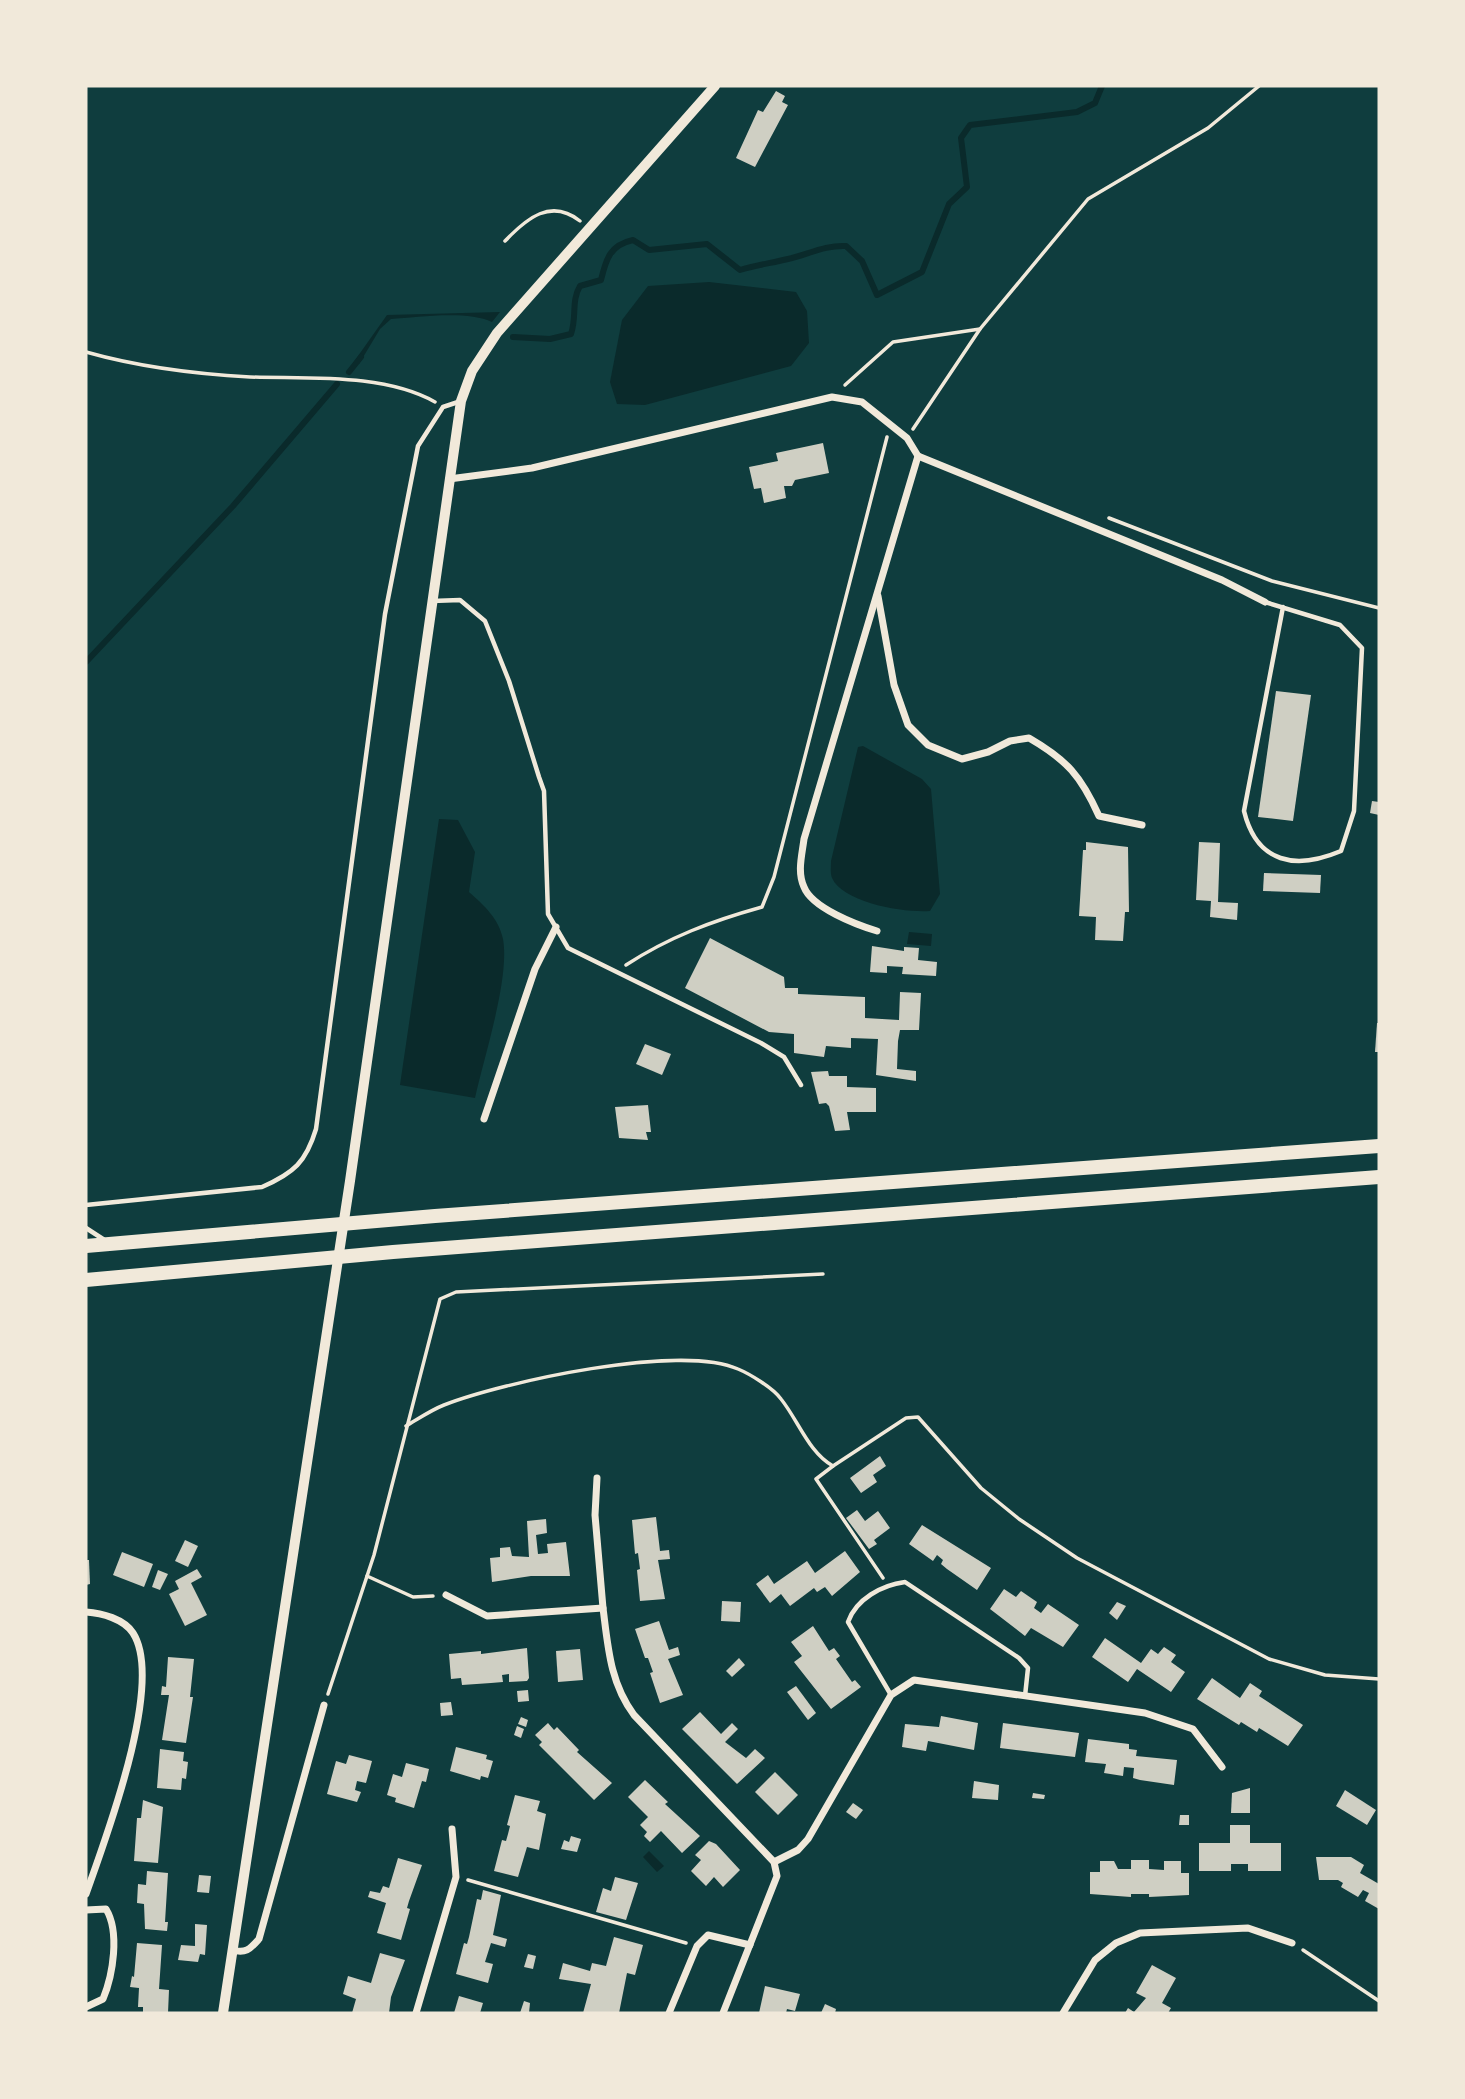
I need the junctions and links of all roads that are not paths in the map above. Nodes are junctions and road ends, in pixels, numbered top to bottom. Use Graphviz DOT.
graph roads {
  1 [pos="715,86"];
  2 [pos="461,401"];
  3 [pos="918,456"];
  4 [pos="449,479"];
  5 [pos="877,592"];
  6 [pos="432,601"];
  7 [pos="1265,602"];
  8 [pos="1283,607"];
  9 [pos="1142,825"];
  10 [pos="556,927"];
  11 [pos="877,931"];
  12 [pos="801,1085"];
  13 [pos="484,1119"];
  14 [pos="1379,1146"];
  15 [pos="1379,1177"];
  16 [pos="86,1205"];
  17 [pos="86,1228"];
  18 [pos="110,1243"];
  19 [pos="86,1246"];
  20 [pos="86,1280"];
  21 [pos="597,1478"];
  22 [pos="446,1595"];
  23 [pos="603,1608"];
  24 [pos="86,1612"];
  25 [pos="891,1695"];
  26 [pos="1025,1696"];
  27 [pos="324,1705"];
  28 [pos="1222,1767"];
  29 [pos="452,1829"];
  30 [pos="774,1862"];
  31 [pos="86,1895"];
  32 [pos="86,1910"];
  33 [pos="1292,1943"];
  34 [pos="750,1945"];
  35 [pos="232,1950"];
  36 [pos="86,2007"];
  37 [pos="223,2013"];
  38 [pos="416,2013"];
  39 [pos="669,2013"];
  40 [pos="723,2013"];
  41 [pos="1063,2013"];
  1 -- 2 [label="street"];
  2 -- 4 [label="street"];
  2 -- 16 [label="lane"];
  3 -- 4 [label="street"];
  3 -- 5 [label="street"];
  3 -- 7 [label="street"];
  4 -- 6 [label="street"];
  5 -- 9 [label="street"];
  5 -- 11 [label="street"];
  6 -- 10 [label="lane"];
  6 -- 35 [label="street"];
  7 -- 8 [label="lane"];
  8 -- 8 [label="lane"];
  10 -- 12 [label="lane"];
  10 -- 13 [label="street"];
  14 -- 18 [label="highway"];
  15 -- 20 [label="highway"];
  17 -- 18 [label="lane"];
  18 -- 19 [label="highway"];
  21 -- 23 [label="street"];
  22 -- 23 [label="street"];
  23 -- 30 [label="street"];
  24 -- 31 [label="street"];
  25 -- 26 [label="street"];
  25 -- 26 [label="lane"];
  25 -- 30 [label="street"];
  26 -- 28 [label="street"];
  27 -- 35 [label="street"];
  29 -- 38 [label="street"];
  30 -- 34 [label="street"];
  32 -- 36 [label="street"];
  33 -- 41 [label="street"];
  34 -- 39 [label="street"];
  34 -- 40 [label="street"];
  35 -- 37 [label="street"];
}
